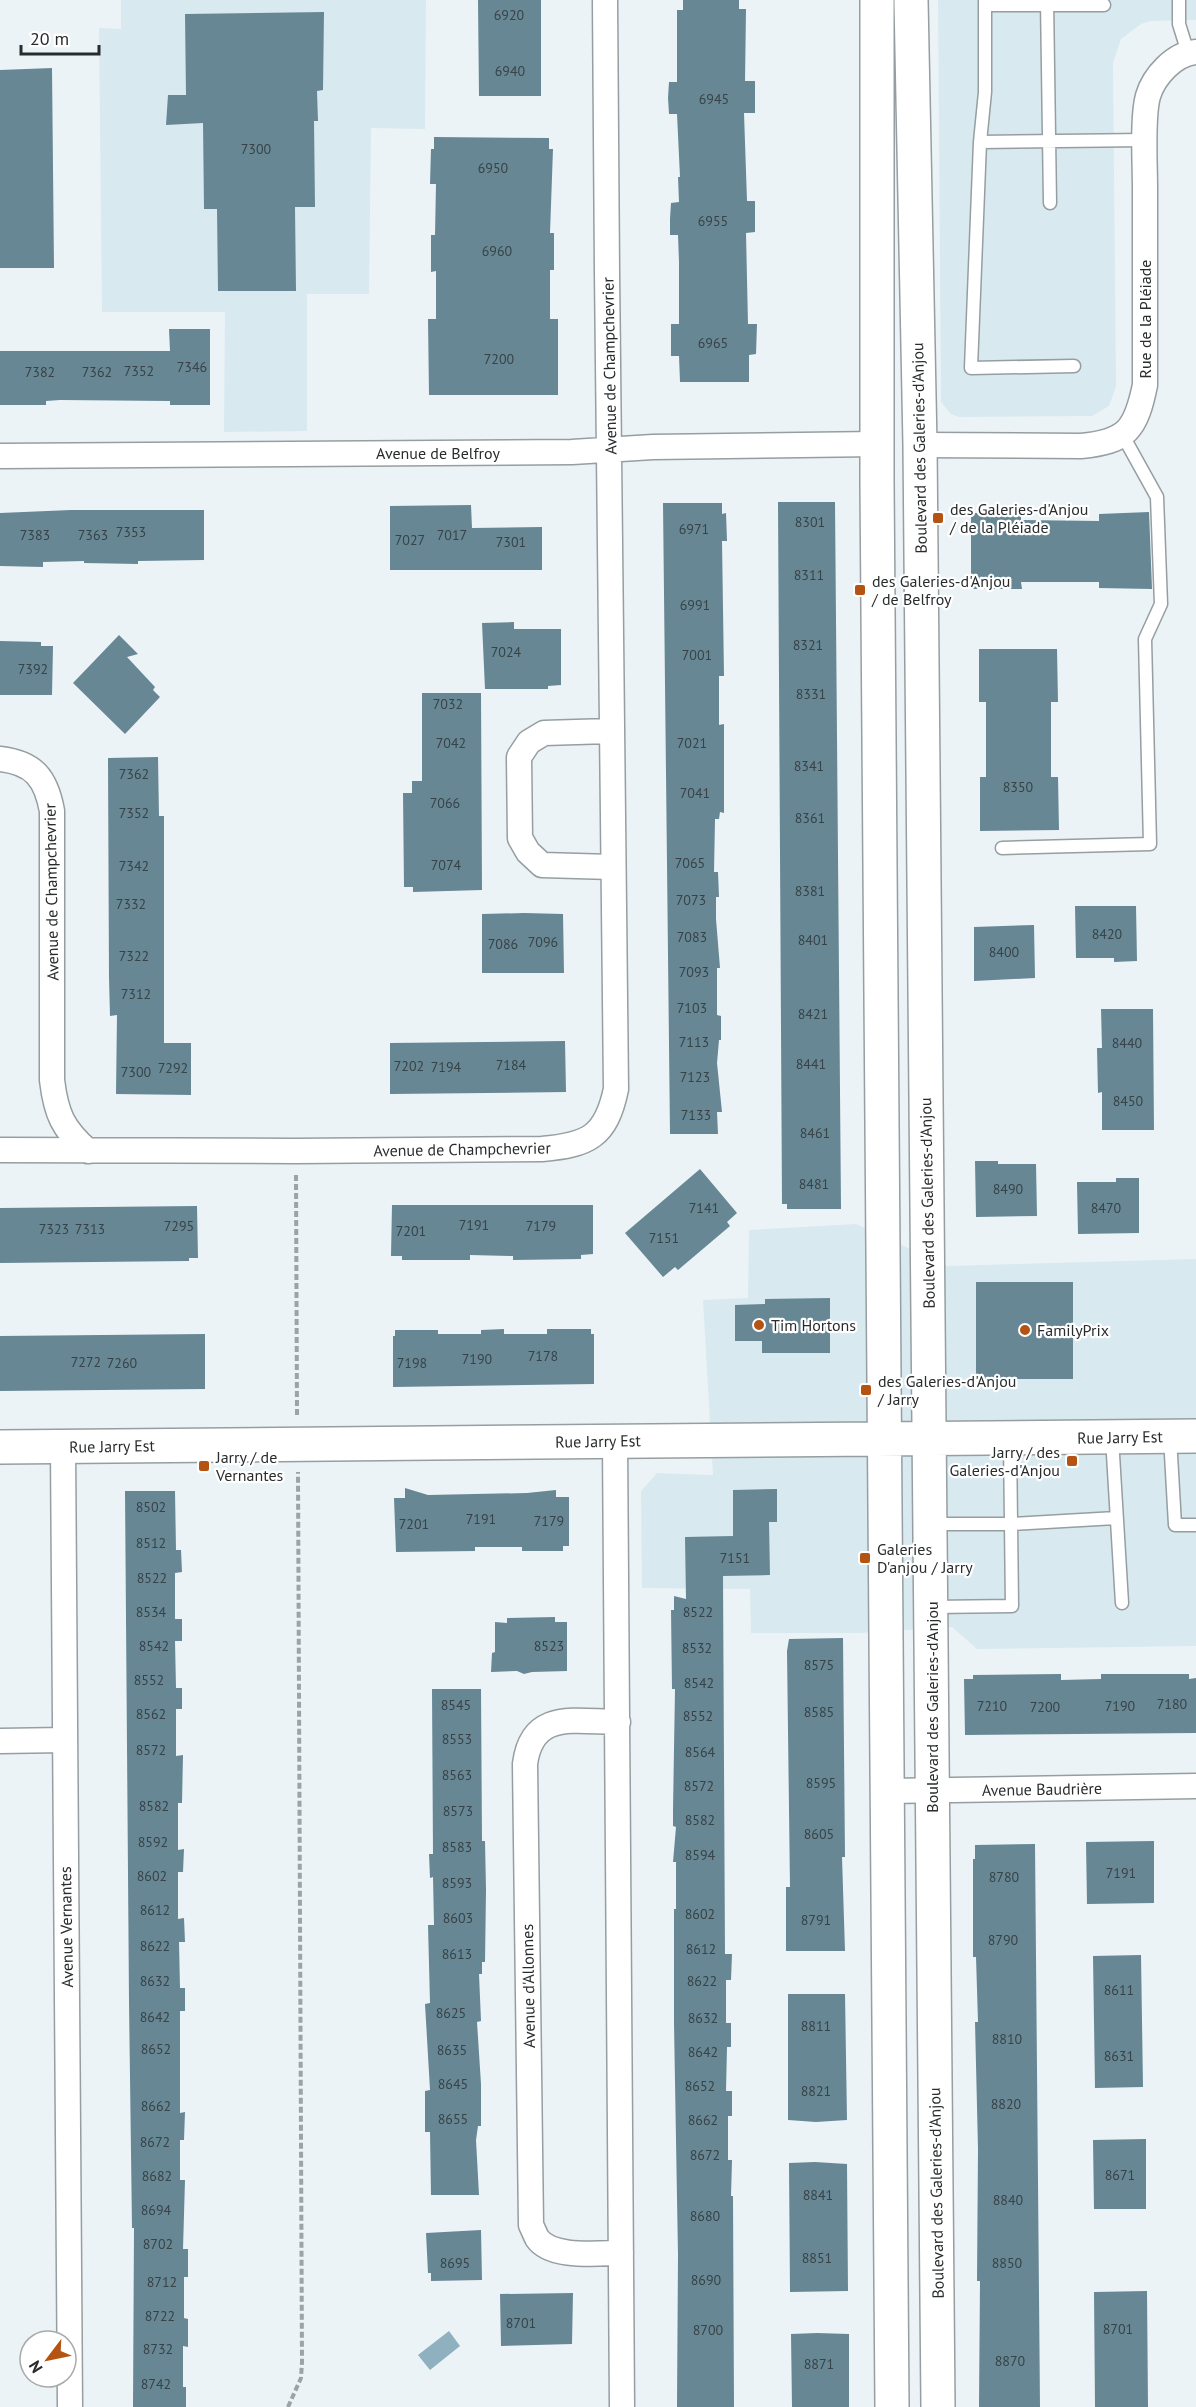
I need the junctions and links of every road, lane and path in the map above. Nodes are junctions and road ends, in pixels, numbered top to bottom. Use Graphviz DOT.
graph roads {
  1 [pos="605,0"];
  2 [pos="877,0"];
  3 [pos="911,0"];
  4 [pos="1179,0"];
  5 [pos="985,3"];
  6 [pos="1047,3"];
  7 [pos="1104,4"];
  8 [pos="1192,52"];
  9 [pos="1145,140"];
  10 [pos="980,142"];
  11 [pos="1049,142"];
  12 [pos="1050,203"];
  13 [pos="1074,366"];
  14 [pos="1122,434"];
  15 [pos="877,444"];
  16 [pos="920,445"];
  17 [pos="609,449"];
  18 [pos="0,456"];
  19 [pos="609,731"];
  20 [pos="0,759"];
  21 [pos="1002,848"];
  22 [pos="612,867"];
  23 [pos="0,1150"];
  24 [pos="295,1151"];
  25 [pos="88,1152"];
  26 [pos="1183,1436"];
  27 [pos="1112,1437"];
  28 [pos="929,1438"];
  29 [pos="1010,1438"];
  30 [pos="885,1439"];
  31 [pos="615,1441"];
  32 [pos="298,1444"];
  33 [pos="0,1447"];
  34 [pos="63,1447"];
  35 [pos="1116,1518"];
  36 [pos="931,1524"];
  37 [pos="1011,1524"];
  38 [pos="1196,1525"];
  39 [pos="1122,1603"];
  40 [pos="932,1607"];
  41 [pos="618,1722"];
  42 [pos="64,1740"];
  43 [pos="0,1741"];
  44 [pos="1196,1786"];
  45 [pos="888,1791"];
  46 [pos="932,1791"];
  47 [pos="621,2253"];
  48 [pos="70,2407"];
  49 [pos="288,2407"];
  50 [pos="622,2407"];
  51 [pos="892,2407"];
  52 [pos="938,2407"];
  1 -- 17 [label="street, Avenue de Champchevrier"];
  2 -- 15 [label="street"];
  3 -- 16 [label="street, Boulevard des Galeries-d'Anjou"];
  4 -- 8 [label="lane"];
  5 -- 6 [label="lane"];
  5 -- 10 [label="lane"];
  6 -- 7 [label="lane"];
  6 -- 11 [label="lane"];
  8 -- 9 [label="street, Rue de la Pléiade"];
  9 -- 11 [label="lane"];
  9 -- 14 [label="street, Rue de la Pléiade"];
  10 -- 11 [label="lane"];
  10 -- 13 [label="lane"];
  11 -- 12 [label="lane"];
  14 -- 16 [label="street"];
  14 -- 21 [label="lane"];
  15 -- 17 [label="street, Avenue de Belfroy"];
  15 -- 30 [label="street"];
  16 -- 28 [label="street, Boulevard des Galeries-d'Anjou"];
  17 -- 18 [label="street, Avenue de Belfroy"];
  17 -- 19 [label="street, Avenue de Champchevrier"];
  19 -- 22 [label="street, Avenue de Champchevrier"];
  19 -- 22 [label="street"];
  20 -- 25 [label="street, Avenue de Champchevrier"];
  22 -- 24 [label="street, Avenue de Champchevrier"];
  23 -- 25 [label="street, Avenue de Champchevrier"];
  24 -- 25 [label="street, Avenue de Champchevrier"];
  24 -- 32 [label="path"];
  26 -- 27 [label="street, Rue Jarry Est"];
  26 -- 38 [label="lane"];
  27 -- 29 [label="street, Rue Jarry Est"];
  27 -- 35 [label="lane"];
  28 -- 29 [label="street, Rue Jarry Est"];
  28 -- 30 [label="street, Rue Jarry Est"];
  28 -- 36 [label="street, Boulevard des Galeries-d'Anjou"];
  29 -- 37 [label="lane"];
  30 -- 31 [label="street, Rue Jarry Est"];
  30 -- 45 [label="street"];
  31 -- 32 [label="street, Rue Jarry Est"];
  31 -- 41 [label="street"];
  32 -- 34 [label="street, Rue Jarry Est"];
  32 -- 49 [label="path"];
  33 -- 34 [label="street, Rue Jarry Est"];
  34 -- 42 [label="street, Avenue Vernantes"];
  35 -- 37 [label="lane"];
  35 -- 39 [label="lane"];
  36 -- 37 [label="lane"];
  36 -- 40 [label="street, Boulevard des Galeries-d'Anjou"];
  37 -- 40 [label="lane"];
  40 -- 46 [label="street, Boulevard des Galeries-d'Anjou"];
  41 -- 47 [label="street"];
  41 -- 47 [label="street, Avenue d'Allonnes"];
  42 -- 43 [label="street"];
  42 -- 48 [label="street, Avenue Vernantes"];
  44 -- 46 [label="street, Avenue Baudrière"];
  45 -- 46 [label="street, Avenue Baudrière"];
  45 -- 51 [label="street"];
  46 -- 52 [label="street, Boulevard des Galeries-d'Anjou"];
  47 -- 50 [label="street"];
}
